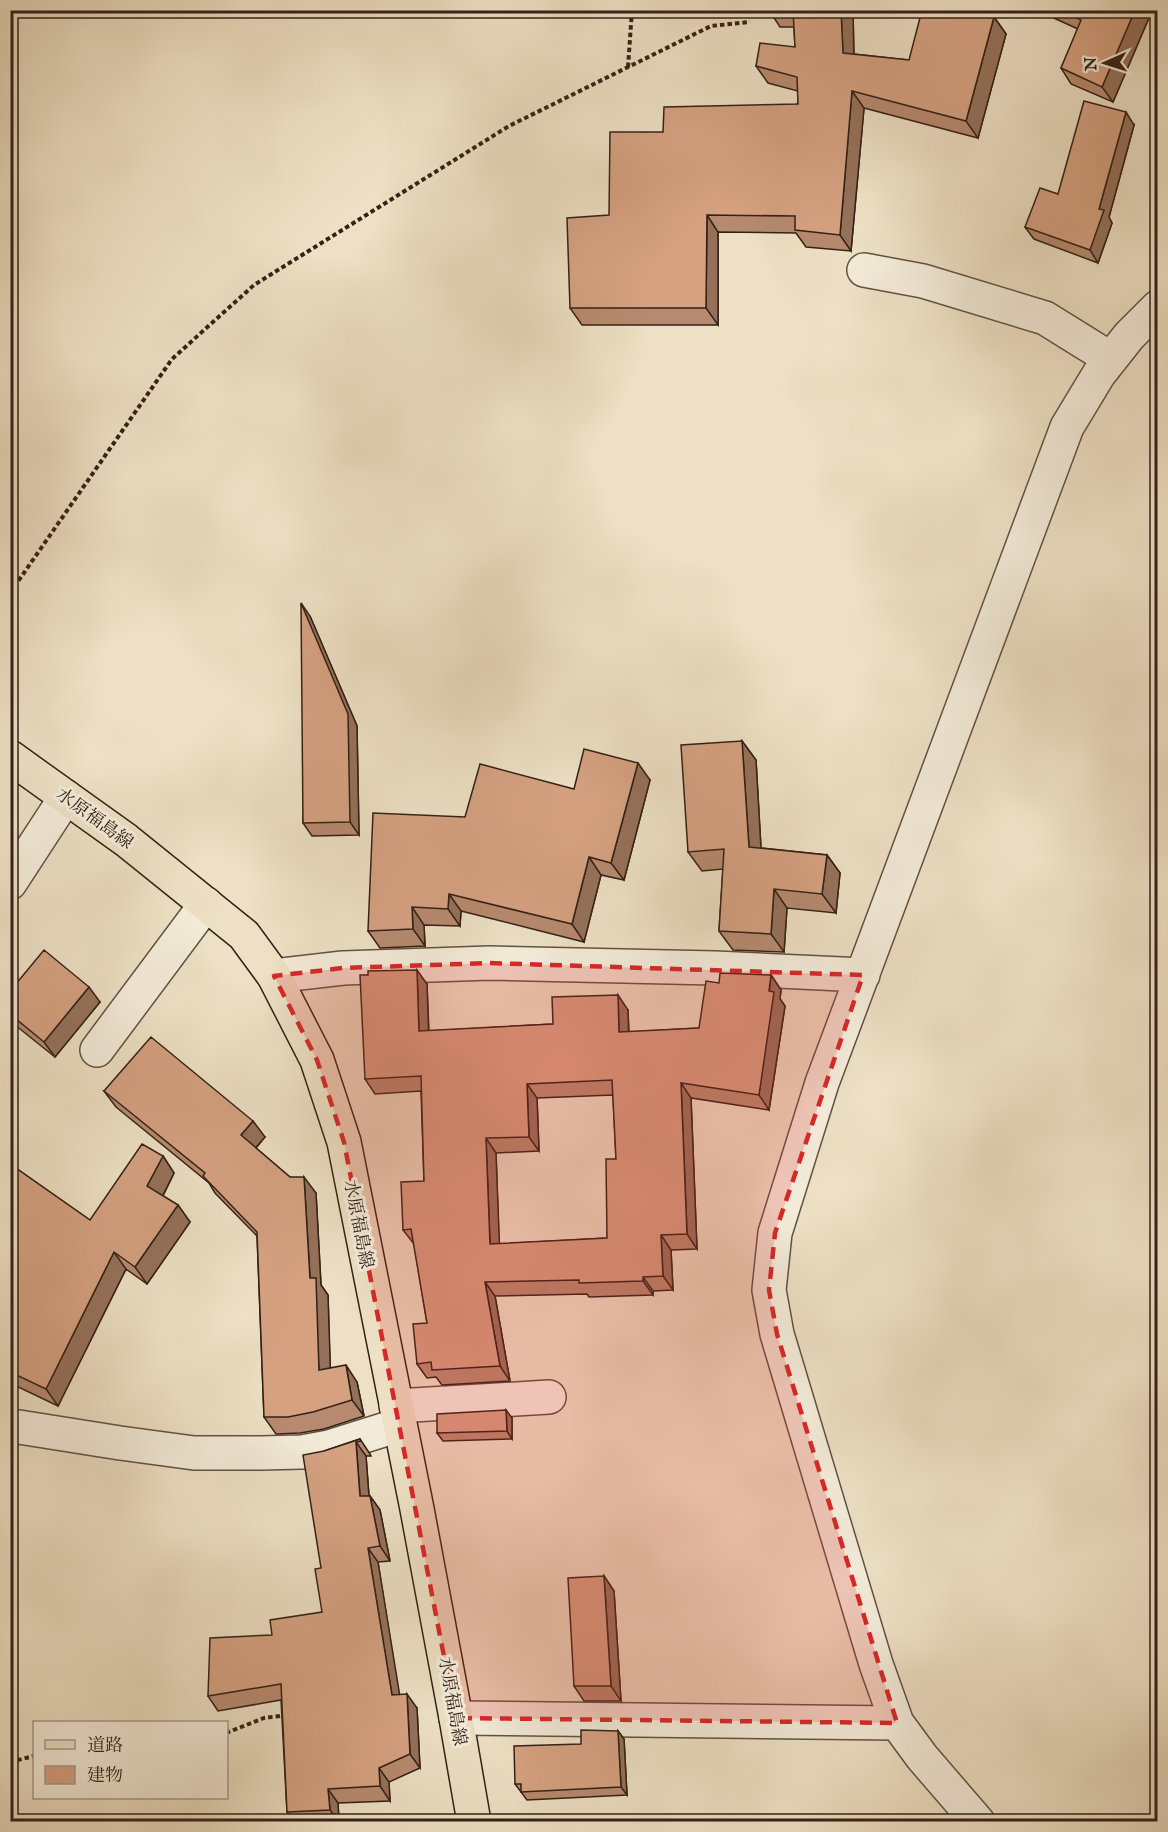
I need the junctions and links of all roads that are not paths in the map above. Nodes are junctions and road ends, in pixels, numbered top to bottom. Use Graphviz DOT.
graph roads {
  1 [pos="864,270"];
  2 [pos="1158,307"];
  3 [pos="1111,358"];
  4 [pos="10,757"];
  5 [pos="66,796"];
  6 [pos="10,884"];
  7 [pos="206,904"];
  8 [pos="863,975"];
  9 [pos="274,976"];
  10 [pos="97,1050"];
  11 [pos="549,1397"];
  12 [pos="398,1415"];
  13 [pos="19,1427"];
  14 [pos="456,1718"];
  15 [pos="897,1723"];
  16 [pos="474,1821"];
  17 [pos="978,1821"];
  1 -- 3 [label="street"];
  2 -- 3 [label="street"];
  3 -- 8 [label="street"];
  4 -- 5 [label="main road, 水原福島線"];
  5 -- 6 [label="street"];
  5 -- 7 [label="main road, 水原福島線"];
  7 -- 9 [label="main road, 水原福島線"];
  7 -- 10 [label="street"];
  8 -- 9 [label="street"];
  8 -- 15 [label="street"];
  9 -- 12 [label="main road, 水原福島線"];
  11 -- 12 [label="street"];
  12 -- 13 [label="street"];
  12 -- 14 [label="main road, 水原福島線"];
  14 -- 15 [label="street"];
  14 -- 16 [label="main road, 水原福島線"];
  15 -- 17 [label="street"];
}
